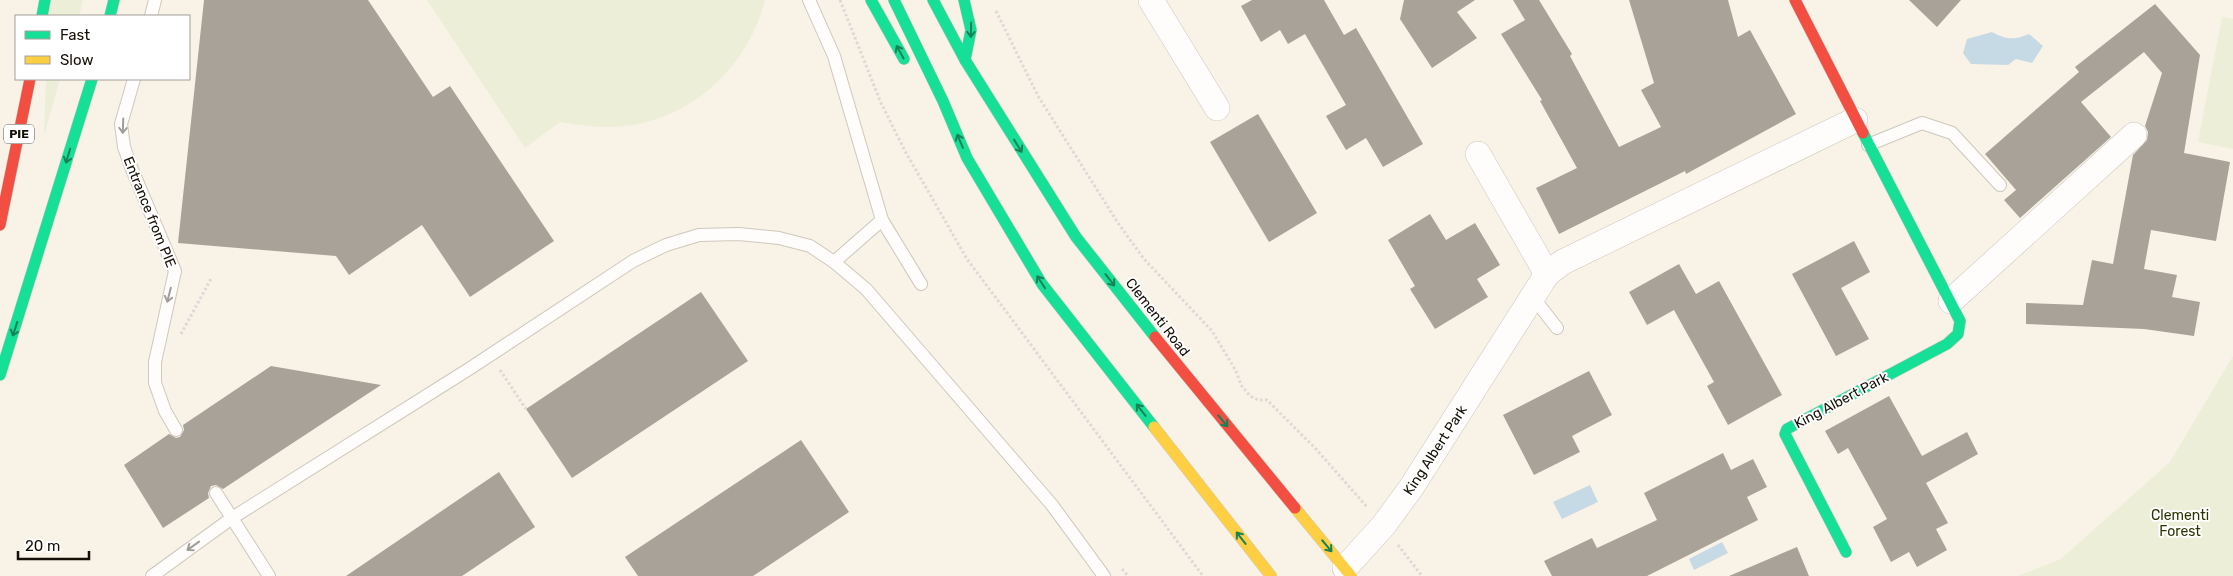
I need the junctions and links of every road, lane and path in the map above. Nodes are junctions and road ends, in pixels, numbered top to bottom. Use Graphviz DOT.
graph roads {
  1 [pos="45,0"];
  2 [pos="114,0"];
  3 [pos="155,0"];
  4 [pos="809,0"];
  5 [pos="840,0"];
  6 [pos="871,0"];
  7 [pos="894,0"];
  8 [pos="933,0"];
  9 [pos="964,0"];
  10 [pos="1151,0"];
  11 [pos="1795,0"];
  12 [pos="995,9"];
  13 [pos="42,15"];
  14 [pos="110,15"];
  15 [pos="151,15"];
  16 [pos="965,60"];
  17 [pos="908,67"];
  18 [pos="30,80"];
  19 [pos="92,80"];
  20 [pos="134,80"];
  21 [pos="926,90"];
  22 [pos="943,101"];
  23 [pos="1217,108"];
  24 [pos="1854,120"];
  25 [pos="2134,136"];
  26 [pos="1868,145"];
  27 [pos="1478,154"];
  28 [pos="2000,185"];
  29 [pos="882,220"];
  30 [pos="0,225"];
  31 [pos="834,262"];
  32 [pos="1547,274"];
  33 [pos="212,277"];
  34 [pos="921,284"];
  35 [pos="1532,296"];
  36 [pos="1951,301"];
  37 [pos="1557,328"];
  38 [pos="179,339"];
  39 [pos="490,355"];
  40 [pos="0,375"];
  41 [pos="526,409"];
  42 [pos="176,430"];
  43 [pos="216,493"];
  44 [pos="232,518"];
  45 [pos="1383,526"];
  46 [pos="1846,552"];
  47 [pos="1348,572"];
  48 [pos="152,576"];
  49 [pos="269,576"];
  50 [pos="1104,576"];
  51 [pos="1204,576"];
  52 [pos="1271,576"];
  53 [pos="1422,576"];
  1 -- 13 [label="main road"];
  2 -- 14 [label="main road"];
  3 -- 15 [label="lane"];
  4 -- 29 [label="lane"];
  5 -- 51 [label="path"];
  17 -- 6 [label="main road, one-way"];
  7 -- 22 [label="main road"];
  8 -- 16 [label="main road, Clementi Road"];
  9 -- 16 [label="main road, one-way"];
  10 -- 23 [label="street"];
  11 -- 24 [label="main road, King Albert Park"];
  12 -- 45 [label="path"];
  16 -- 47 [label="main road, Clementi Road, one-way"];
  18 -- 30 [label="main road, PIE"];
  19 -- 40 [label="main road, one-way"];
  20 -- 42 [label="lane, Entrance from PIE, one-way"];
  21 -- 22 [label="main road"];
  52 -- 22 [label="main road, one-way"];
  24 -- 26 [label="main road, King Albert Park"];
  24 -- 32 [label="street, King Albert Park"];
  25 -- 36 [label="street"];
  26 -- 28 [label="lane"];
  26 -- 36 [label="main road, King Albert Park"];
  27 -- 32 [label="street"];
  29 -- 31 [label="lane"];
  29 -- 34 [label="lane"];
  31 -- 39 [label="lane"];
  31 -- 50 [label="lane"];
  32 -- 35 [label="street, King Albert Park"];
  33 -- 38 [label="path"];
  35 -- 37 [label="lane"];
  35 -- 45 [label="street, King Albert Park"];
  36 -- 46 [label="main road, King Albert Park"];
  39 -- 41 [label="path"];
  39 -- 44 [label="lane"];
  43 -- 44 [label="lane"];
  44 -- 48 [label="lane, one-way"];
  44 -- 49 [label="lane"];
  45 -- 47 [label="street, King Albert Park"];
  45 -- 53 [label="path"];
}
